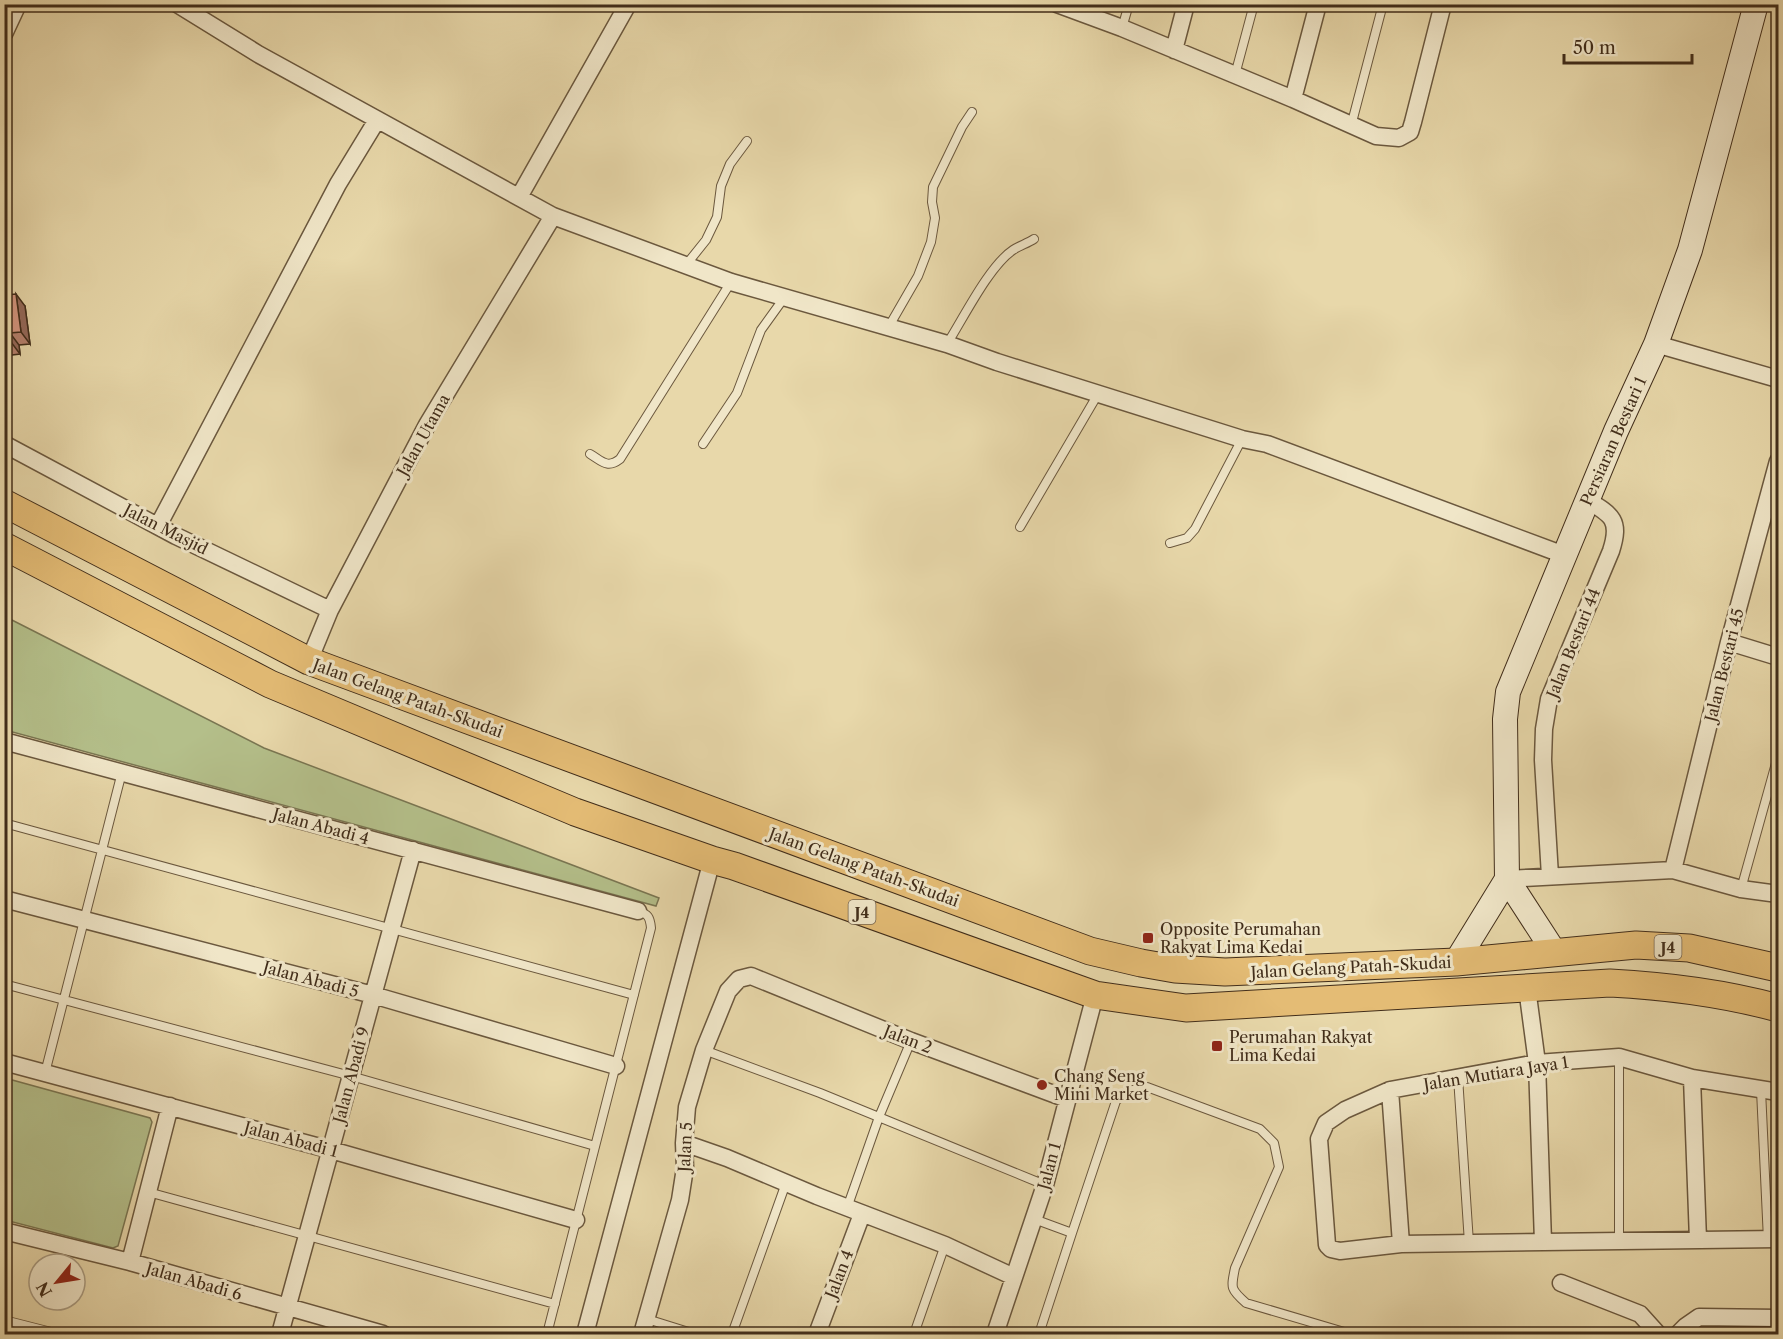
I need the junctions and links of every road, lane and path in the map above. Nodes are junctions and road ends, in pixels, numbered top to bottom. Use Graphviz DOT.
graph roads {
  1 [pos="18,4"];
  2 [pos="177,4"];
  3 [pos="628,4"];
  4 [pos="1129,4"];
  5 [pos="1186,4"];
  6 [pos="1254,4"];
  7 [pos="1318,4"];
  8 [pos="1383,4"];
  9 [pos="1443,4"];
  10 [pos="1756,4"];
  11 [pos="1058,5"];
  12 [pos="1122,28"];
  13 [pos="4,34"];
  14 [pos="1174,50"];
  15 [pos="1235,75"];
  16 [pos="1293,99"];
  17 [pos="972,112"];
  18 [pos="377,120"];
  19 [pos="1351,126"];
  20 [pos="747,141"];
  21 [pos="519,197"];
  22 [pos="553,216"];
  23 [pos="1034,239"];
  24 [pos="686,265"];
  25 [pos="731,282"];
  26 [pos="784,298"];
  27 [pos="888,328"];
  28 [pos="947,344"];
  29 [pos="1656,344"];
  30 [pos="1779,379"];
  31 [pos="1098,394"];
  32 [pos="1242,439"];
  33 [pos="4,444"];
  34 [pos="703,444"];
  35 [pos="590,454"];
  36 [pos="1779,461"];
  37 [pos="1587,500"];
  38 [pos="4,503"];
  39 [pos="158,526"];
  40 [pos="1020,527"];
  41 [pos="1170,543"];
  42 [pos="4,546"];
  43 [pos="1564,555"];
  44 [pos="330,610"];
  45 [pos="1729,642"];
  46 [pos="1779,657"];
  47 [pos="309,661"];
  48 [pos="4,741"];
  49 [pos="1779,756"];
  50 [pos="122,772"];
  51 [pos="4,823"];
  52 [pos="102,849"];
  53 [pos="413,850"];
  54 [pos="712,860"];
  55 [pos="1673,870"];
  56 [pos="1550,876"];
  57 [pos="1507,879"];
  58 [pos="1741,889"];
  59 [pos="1779,894"];
  60 [pos="4,898"];
  61 [pos="638,910"];
  62 [pos="84,919"];
  63 [pos="392,928"];
  64 [pos="1555,953"];
  65 [pos="1456,962"];
  66 [pos="1779,968"];
  67 [pos="751,976"];
  68 [pos="4,984"];
  69 [pos="1527,988"];
  70 [pos="373,995"];
  71 [pos="634,995"];
  72 [pos="1095,995"];
  73 [pos="63,1000"];
  74 [pos="1779,1008"];
  75 [pos="911,1041"];
  76 [pos="704,1050"];
  77 [pos="1619,1057"];
  78 [pos="4,1062"];
  79 [pos="1537,1063"];
  80 [pos="616,1066"];
  81 [pos="45,1073"];
  82 [pos="351,1076"];
  83 [pos="1458,1077"];
  84 [pos="1692,1077"];
  85 [pos="1390,1090"];
  86 [pos="1761,1090"];
  87 [pos="1779,1092"];
  88 [pos="1067,1099"];
  89 [pos="170,1106"];
  90 [pos="879,1118"];
  91 [pos="684,1143"];
  92 [pos="595,1146"];
  93 [pos="331,1150"];
  94 [pos="786,1183"];
  95 [pos="1045,1185"];
  96 [pos="148,1192"];
  97 [pos="855,1210"];
  98 [pos="1034,1219"];
  99 [pos="576,1220"];
  100 [pos="5,1233"];
  101 [pos="1072,1233"];
  102 [pos="307,1236"];
  103 [pos="1773,1239"];
  104 [pos="1698,1240"];
  105 [pos="1619,1241"];
  106 [pos="1543,1242"];
  107 [pos="1469,1243"];
  108 [pos="1401,1244"];
  109 [pos="945,1245"];
  110 [pos="130,1262"];
  111 [pos="1014,1277"];
  112 [pos="1562,1282"];
  113 [pos="555,1304"];
  114 [pos="288,1308"];
  115 [pos="1779,1318"];
  116 [pos="4,1320"];
  117 [pos="644,1327"];
  118 [pos="59,1335"];
  119 [pos="280,1335"];
  120 [pos="383,1335"];
  121 [pos="547,1335"];
  122 [pos="585,1335"];
  123 [pos="694,1335"];
  124 [pos="732,1335"];
  125 [pos="817,1335"];
  126 [pos="914,1335"];
  127 [pos="995,1335"];
  128 [pos="1039,1335"];
  129 [pos="1352,1335"];
  130 [pos="1658,1335"];
  131 [pos="1678,1335"];
  1 -- 13 [label="street"];
  2 -- 18 [label="street"];
  3 -- 21 [label="street"];
  4 -- 12 [label="lane"];
  5 -- 14 [label="street"];
  6 -- 15 [label="lane"];
  7 -- 16 [label="street"];
  8 -- 19 [label="lane"];
  9 -- 19 [label="street"];
  10 -- 29 [label="street, Persiaran Bestari 1"];
  11 -- 12 [label="street"];
  12 -- 14 [label="street"];
  14 -- 15 [label="street"];
  15 -- 16 [label="street"];
  16 -- 19 [label="street"];
  17 -- 27 [label="lane"];
  18 -- 21 [label="street"];
  18 -- 39 [label="street"];
  20 -- 24 [label="lane"];
  21 -- 22 [label="street"];
  22 -- 24 [label="street"];
  22 -- 44 [label="street, Jalan Utama"];
  23 -- 28 [label="lane"];
  24 -- 25 [label="street"];
  25 -- 26 [label="street"];
  25 -- 35 [label="lane"];
  26 -- 27 [label="street"];
  26 -- 34 [label="lane"];
  27 -- 28 [label="street"];
  28 -- 31 [label="street"];
  29 -- 30 [label="street"];
  29 -- 37 [label="street, Persiaran Bestari 1"];
  31 -- 32 [label="street"];
  31 -- 40 [label="lane"];
  32 -- 41 [label="lane"];
  32 -- 43 [label="street"];
  33 -- 39 [label="street, Jalan Masjid"];
  36 -- 45 [label="street, Jalan Bestari 45"];
  37 -- 43 [label="street, Persiaran Bestari 1"];
  37 -- 56 [label="street, Jalan Bestari 44"];
  38 -- 47 [label="main road, Jalan Gelang Patah-Skudai / J4"];
  39 -- 44 [label="street, Jalan Masjid"];
  42 -- 54 [label="main road, Jalan Gelang Patah-Skudai / J4"];
  43 -- 57 [label="street, Persiaran Bestari 1"];
  44 -- 47 [label="street, Jalan Utama"];
  45 -- 46 [label="street"];
  45 -- 55 [label="street, Jalan Bestari 45"];
  47 -- 65 [label="main road, Jalan Gelang Patah-Skudai / J4"];
  48 -- 50 [label="street, Jalan Abadi 4"];
  49 -- 58 [label="lane"];
  50 -- 52 [label="lane"];
  50 -- 53 [label="street, Jalan Abadi 4"];
  51 -- 52 [label="lane"];
  52 -- 62 [label="lane"];
  52 -- 63 [label="lane"];
  53 -- 61 [label="street, Jalan Abadi 4"];
  53 -- 63 [label="street, Jalan Abadi 9"];
  54 -- 72 [label="main road, Jalan Gelang Patah-Skudai / J4"];
  54 -- 122 [label="street"];
  55 -- 56 [label="street"];
  55 -- 58 [label="street"];
  56 -- 57 [label="street"];
  57 -- 64 [label="street"];
  57 -- 65 [label="street"];
  58 -- 59 [label="street"];
  60 -- 62 [label="street, Jalan Abadi 5"];
  61 -- 71 [label="lane"];
  62 -- 70 [label="street, Jalan Abadi 5"];
  62 -- 73 [label="lane"];
  63 -- 70 [label="street, Jalan Abadi 9"];
  63 -- 71 [label="lane"];
  64 -- 65 [label="main road, Jalan Gelang Patah-Skudai / J4"];
  64 -- 66 [label="main road, Jalan Gelang Patah-Skudai / J4"];
  67 -- 75 [label="street, Jalan 2"];
  67 -- 76 [label="street, Jalan 5"];
  68 -- 73 [label="lane"];
  69 -- 72 [label="main road, Jalan Gelang Patah-Skudai / J4"];
  69 -- 74 [label="main road, Jalan Gelang Patah-Skudai / J4"];
  69 -- 79 [label="street"];
  70 -- 80 [label="street, Jalan Abadi 5"];
  70 -- 82 [label="street, Jalan Abadi 9"];
  71 -- 80 [label="lane"];
  72 -- 88 [label="street, Jalan 1"];
  73 -- 81 [label="lane"];
  73 -- 82 [label="lane"];
  75 -- 88 [label="street, Jalan 2"];
  75 -- 90 [label="lane"];
  76 -- 90 [label="lane"];
  76 -- 91 [label="street, Jalan 5"];
  77 -- 79 [label="street, Jalan Mutiara Jaya 1"];
  77 -- 84 [label="street, Jalan Mutiara Jaya 1"];
  77 -- 105 [label="lane"];
  78 -- 81 [label="street, Jalan Abadi 1"];
  79 -- 83 [label="street, Jalan Mutiara Jaya 1"];
  79 -- 106 [label="street"];
  80 -- 92 [label="lane"];
  81 -- 89 [label="street, Jalan Abadi 1"];
  82 -- 92 [label="lane"];
  82 -- 93 [label="street, Jalan Abadi 9"];
  83 -- 85 [label="street, Jalan Mutiara Jaya 1"];
  83 -- 107 [label="lane"];
  84 -- 86 [label="street, Jalan Mutiara Jaya 1"];
  84 -- 104 [label="street"];
  85 -- 108 [label="street"];
  85 -- 108 [label="street, Jalan Mutiara Jaya 1"];
  86 -- 87 [label="street, Jalan Mutiara Jaya 1"];
  86 -- 103 [label="lane"];
  88 -- 95 [label="street, Jalan 1"];
  89 -- 93 [label="street, Jalan Abadi 1"];
  89 -- 96 [label="street"];
  90 -- 95 [label="lane"];
  90 -- 97 [label="lane"];
  91 -- 94 [label="street"];
  91 -- 117 [label="street, Jalan 5"];
  92 -- 99 [label="lane"];
  93 -- 99 [label="street, Jalan Abadi 1"];
  93 -- 102 [label="street, Jalan Abadi 9"];
  94 -- 97 [label="street"];
  94 -- 124 [label="lane"];
  95 -- 98 [label="street, Jalan 1"];
  96 -- 102 [label="lane"];
  96 -- 110 [label="street"];
  97 -- 109 [label="street"];
  97 -- 125 [label="street, Jalan 4"];
  98 -- 101 [label="lane"];
  98 -- 111 [label="street, Jalan 1"];
  99 -- 113 [label="lane"];
  100 -- 110 [label="street, Jalan Abadi 6"];
  101 -- 128 [label="lane"];
  101 -- 129 [label="lane"];
  102 -- 113 [label="lane"];
  102 -- 114 [label="street, Jalan Abadi 9"];
  103 -- 104 [label="street"];
  104 -- 105 [label="street"];
  105 -- 106 [label="street"];
  106 -- 107 [label="street"];
  107 -- 108 [label="street"];
  109 -- 111 [label="street"];
  109 -- 126 [label="lane"];
  110 -- 114 [label="street, Jalan Abadi 6"];
  111 -- 127 [label="street, Jalan 1"];
  112 -- 130 [label="street"];
  113 -- 121 [label="lane"];
  114 -- 119 [label="street, Jalan Abadi 9"];
  114 -- 120 [label="street, Jalan Abadi 6"];
  115 -- 131 [label="street"];
  116 -- 118 [label="lane"];
  117 -- 123 [label="lane"];
}
